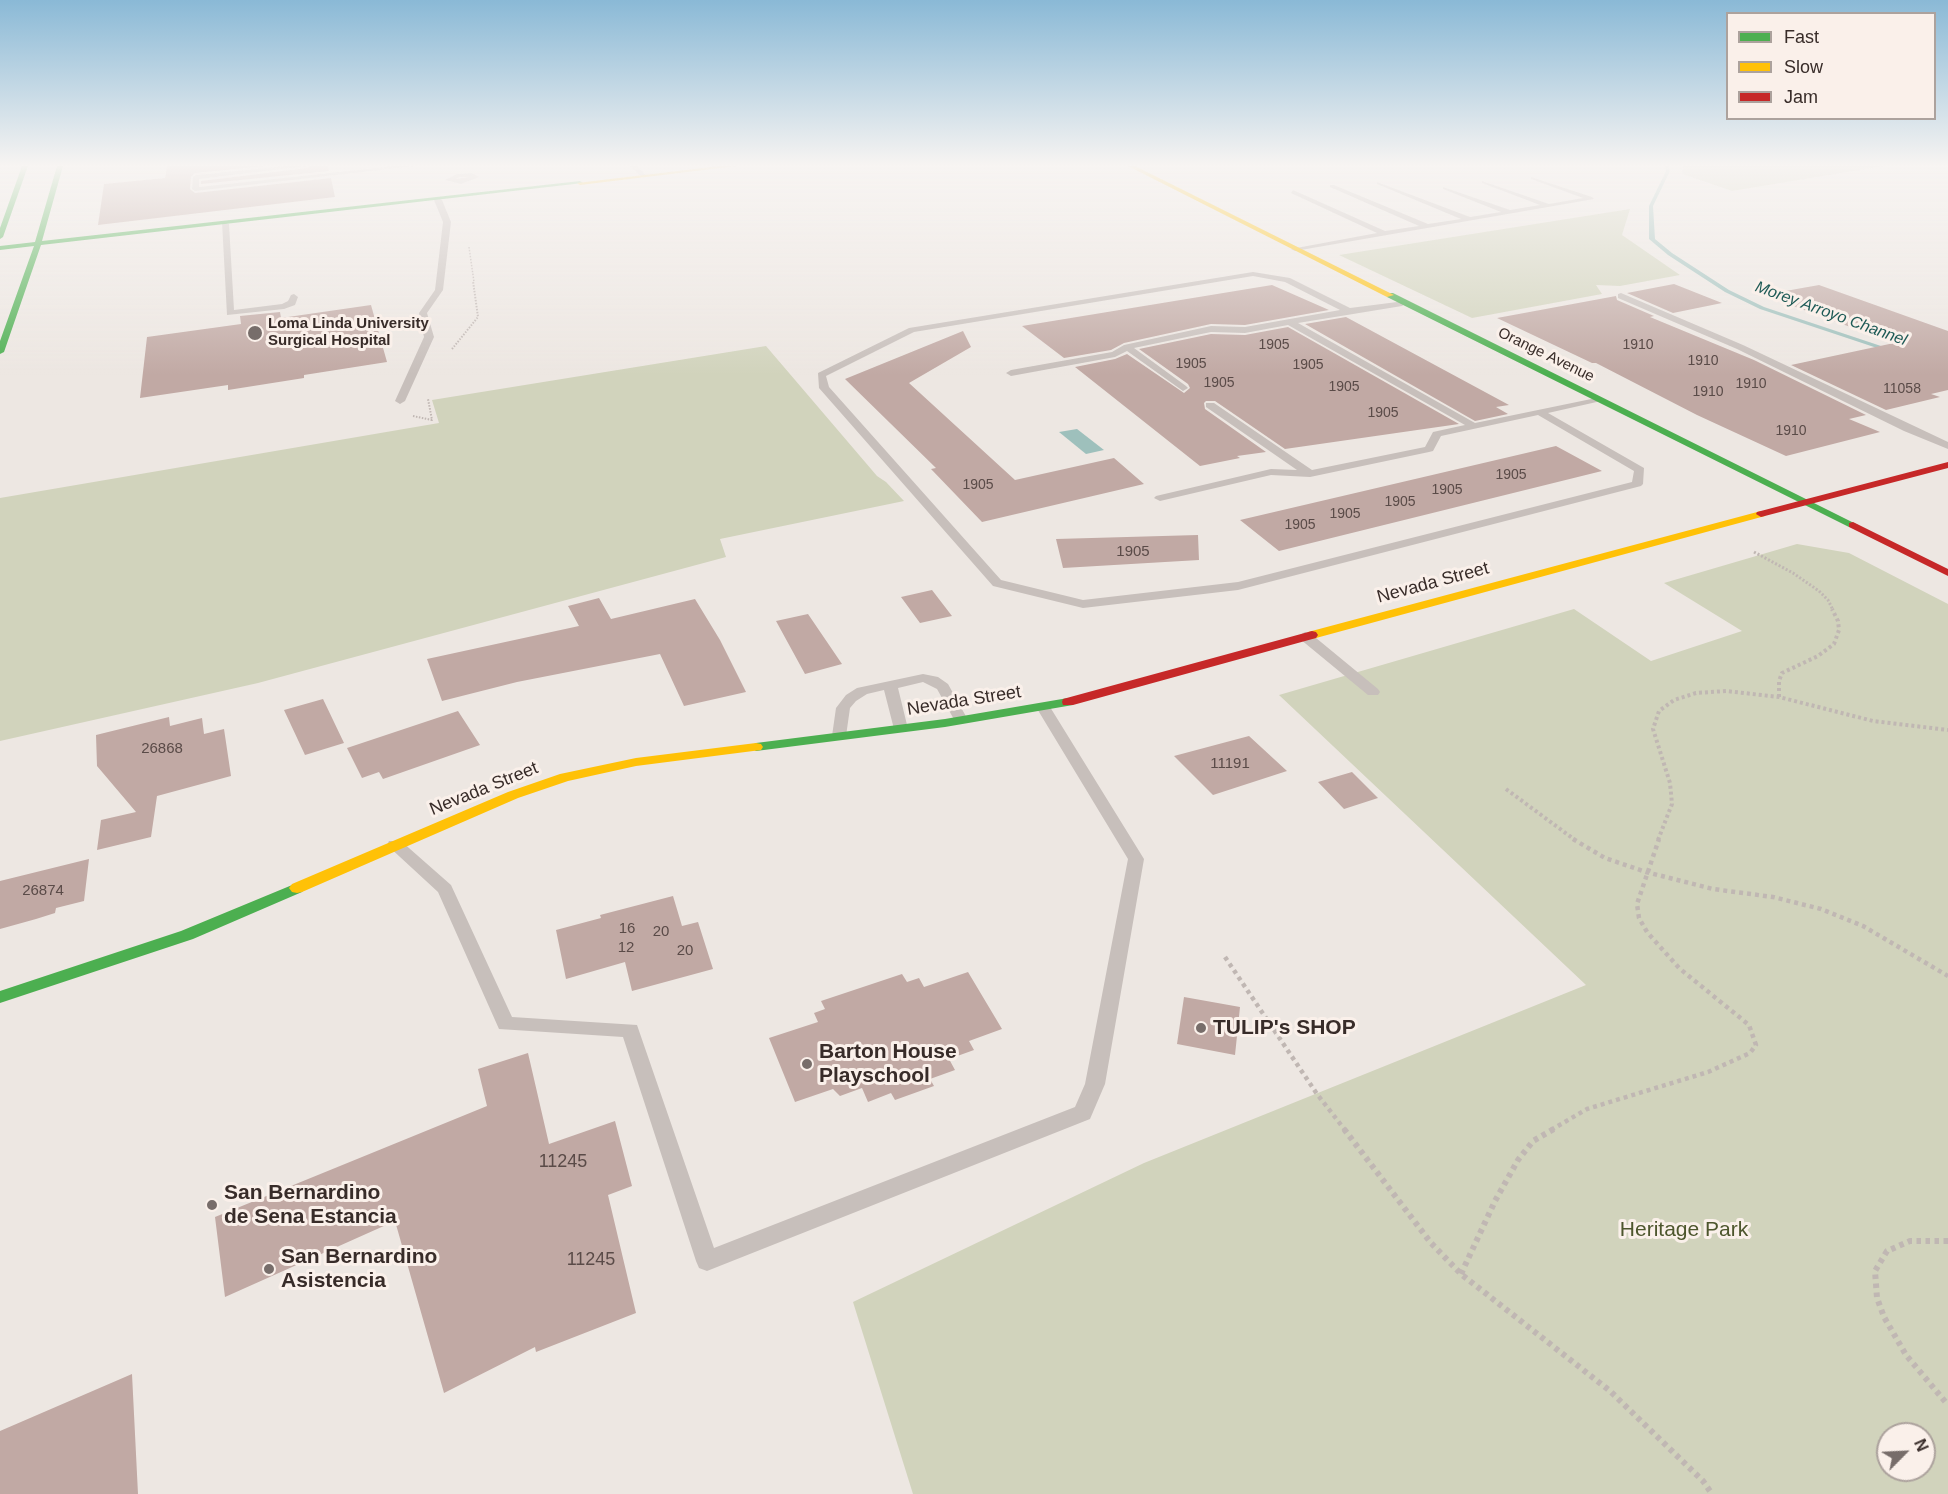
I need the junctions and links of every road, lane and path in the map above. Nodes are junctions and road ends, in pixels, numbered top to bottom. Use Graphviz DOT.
graph roads {
  1 [pos="41,236"];
  2 [pos="121,236"];
  3 [pos="226,236"];
  4 [pos="445,236"];
  5 [pos="1269,236"];
  6 [pos="1375,236"];
  7 [pos="38,245"];
  8 [pos="0,248"];
  9 [pos="1295,249"];
  10 [pos="1621,296"];
  11 [pos="294,297"];
  12 [pos="1402,303"];
  13 [pos="1349,311"];
  14 [pos="1290,322"];
  15 [pos="1127,347"];
  16 [pos="0,352"];
  17 [pos="1011,373"];
  18 [pos="1183,388"];
  19 [pos="1597,399"];
  20 [pos="400,401"];
  21 [pos="1210,405"];
  22 [pos="1539,412"];
  23 [pos="1474,426"];
  24 [pos="1948,446"];
  25 [pos="1948,465"];
  26 [pos="1310,474"];
  27 [pos="1160,498"];
  28 [pos="1805,502"];
  29 [pos="1754,552"];
  30 [pos="1948,573"];
  31 [pos="1305,636"];
  32 [pos="890,685"];
  33 [pos="1372,692"];
  34 [pos="1779,697"];
  35 [pos="1043,707"];
  36 [pos="961,720"];
  37 [pos="901,729"];
  38 [pos="1948,730"];
  39 [pos="839,736"];
  40 [pos="1506,789"];
  41 [pos="395,845"];
  42 [pos="1646,872"];
  43 [pos="1225,957"];
  44 [pos="1948,976"];
  45 [pos="0,997"];
  46 [pos="1948,1241"];
  47 [pos="1461,1274"];
  48 [pos="1948,1405"];
  49 [pos="1712,1494"];
  1 -- 7 [label="street"];
  2 -- 7 [label="street"];
  3 -- 11 [label="lane"];
  4 -- 20 [label="lane"];
  5 -- 9 [label="street, Orange Avenue"];
  6 -- 9 [label="lane"];
  7 -- 8 [label="street"];
  7 -- 16 [label="street"];
  9 -- 12 [label="street, Orange Avenue"];
  10 -- 24 [label="lane"];
  12 -- 13 [label="lane"];
  12 -- 19 [label="street, Orange Avenue"];
  13 -- 14 [label="lane"];
  13 -- 22 [label="lane"];
  14 -- 15 [label="lane"];
  14 -- 23 [label="lane"];
  15 -- 17 [label="lane"];
  15 -- 18 [label="lane"];
  19 -- 22 [label="lane"];
  19 -- 28 [label="street, Orange Avenue"];
  21 -- 26 [label="lane"];
  22 -- 23 [label="lane"];
  23 -- 26 [label="lane"];
  25 -- 28 [label="street, Nevada Street"];
  26 -- 27 [label="lane"];
  28 -- 30 [label="street, Orange Avenue"];
  28 -- 31 [label="street, Nevada Street"];
  29 -- 34 [label="path"];
  31 -- 33 [label="lane"];
  31 -- 35 [label="street, Nevada Street"];
  32 -- 36 [label="lane"];
  32 -- 37 [label="lane"];
  32 -- 39 [label="lane"];
  34 -- 38 [label="path"];
  34 -- 42 [label="path"];
  35 -- 36 [label="street, Nevada Street"];
  35 -- 41 [label="lane"];
  36 -- 37 [label="street, Nevada Street"];
  37 -- 39 [label="street, Nevada Street"];
  39 -- 41 [label="street, Nevada Street"];
  40 -- 42 [label="path"];
  41 -- 45 [label="street, Nevada Street"];
  42 -- 44 [label="path"];
  42 -- 47 [label="path"];
  43 -- 47 [label="path"];
  46 -- 48 [label="path"];
  47 -- 49 [label="path"];
}
